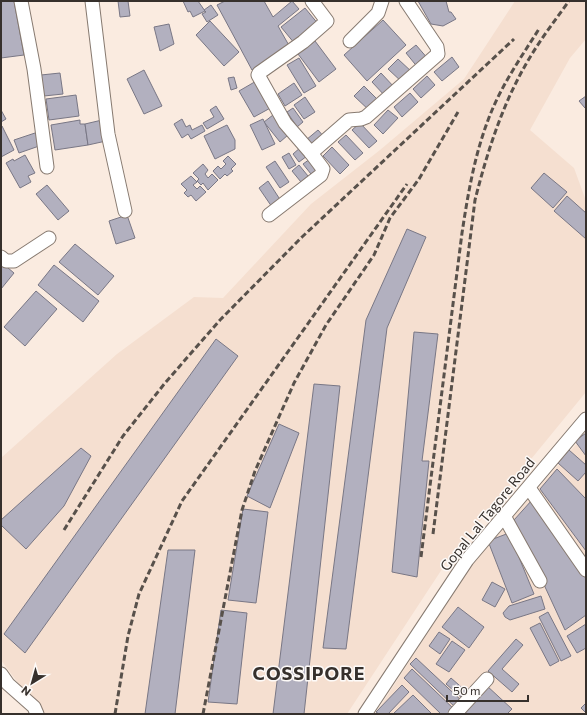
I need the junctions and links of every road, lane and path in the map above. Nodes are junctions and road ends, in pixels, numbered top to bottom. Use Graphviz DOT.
graph roads {
  1 [pos="21,1"];
  2 [pos="92,1"];
  3 [pos="312,1"];
  4 [pos="382,1"];
  5 [pos="406,1"];
  6 [pos="350,41"];
  7 [pos="311,153"];
  8 [pos="47,167"];
  9 [pos="125,211"];
  10 [pos="269,215"];
  11 [pos="49,238"];
  12 [pos="1,257"];
  13 [pos="586,419"];
  14 [pos="529,488"];
  15 [pos="504,516"];
  16 [pos="586,570"];
  17 [pos="540,581"];
  18 [pos="4,678"];
  19 [pos="488,679"];
  20 [pos="37,714"];
  21 [pos="365,714"];
  22 [pos="455,714"];
  1 -- 8 [label="street"];
  2 -- 9 [label="street"];
  3 -- 7 [label="street"];
  4 -- 6 [label="street"];
  5 -- 7 [label="street"];
  7 -- 10 [label="street"];
  11 -- 12 [label="street"];
  13 -- 14 [label="street, Gopal Lal Tagore Road"];
  14 -- 15 [label="street, Gopal Lal Tagore Road"];
  14 -- 16 [label="street"];
  15 -- 17 [label="street"];
  15 -- 21 [label="street, Gopal Lal Tagore Road"];
  18 -- 20 [label="street"];
  19 -- 22 [label="street"];
}
